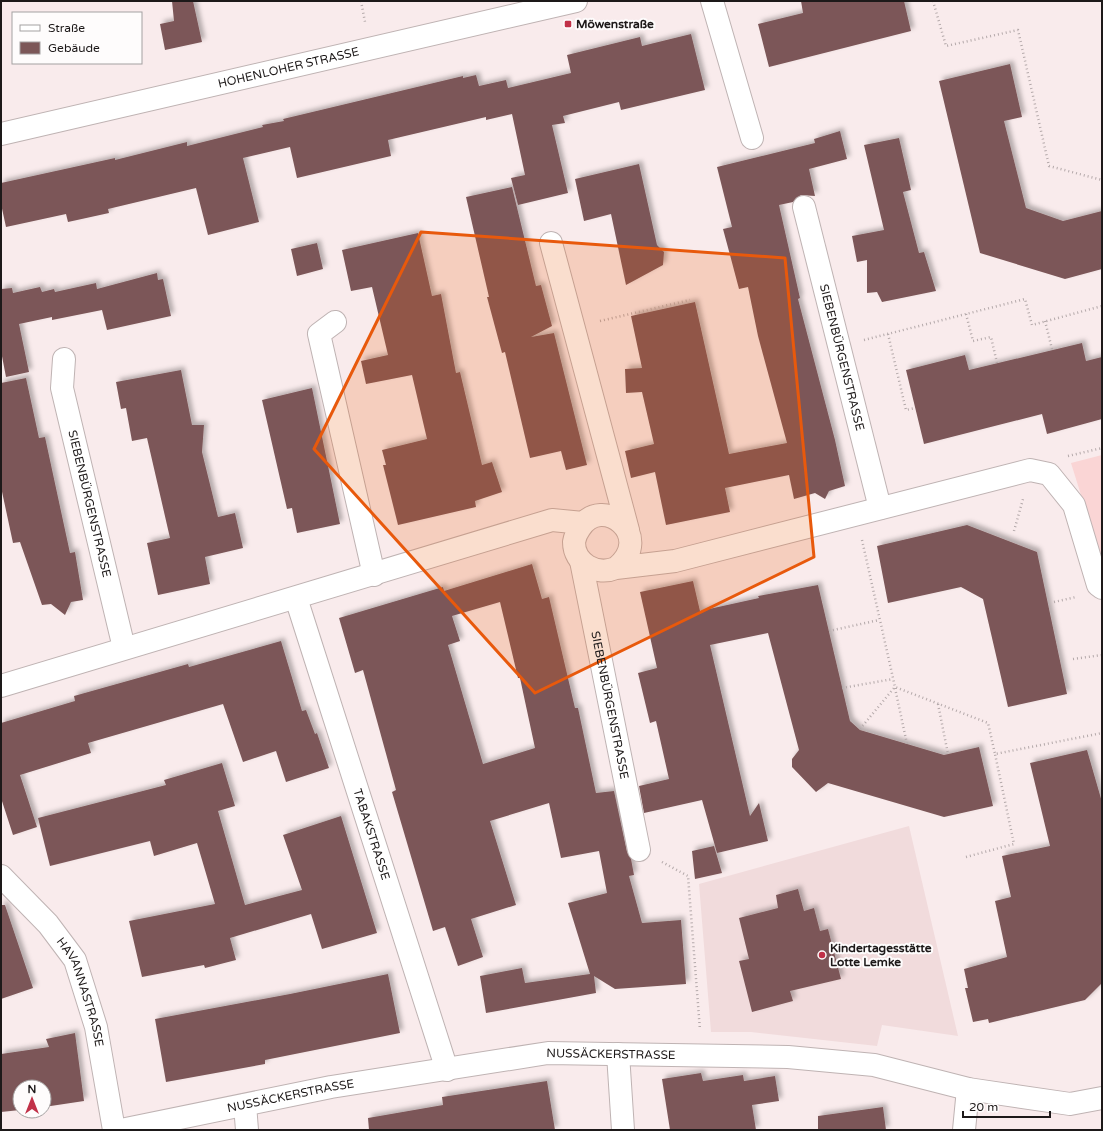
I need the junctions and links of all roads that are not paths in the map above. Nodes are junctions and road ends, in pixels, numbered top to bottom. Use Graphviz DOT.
graph roads {
  1 [pos="576,1"];
  2 [pos="712,1"];
  3 [pos="1,134"];
  4 [pos="752,138"];
  5 [pos="804,207"];
  6 [pos="552,243"];
  7 [pos="335,322"];
  8 [pos="64,359"];
  9 [pos="880,508"];
  10 [pos="583,522"];
  11 [pos="628,530"];
  12 [pos="581,561"];
  13 [pos="616,568"];
  14 [pos="374,575"];
  15 [pos="1102,588"];
  16 [pos="296,598"];
  17 [pos="124,648"];
  18 [pos="1,686"];
  19 [pos="639,850"];
  20 [pos="1,876"];
  21 [pos="618,1054"];
  22 [pos="447,1070"];
  23 [pos="968,1089"];
  24 [pos="1102,1098"];
  25 [pos="245,1105"];
  26 [pos="114,1130"];
  27 [pos="121,1130"];
  28 [pos="247,1130"];
  29 [pos="623,1130"];
  30 [pos="964,1130"];
  1 -- 3 [label="street, HOHENLOHER STRASSE"];
  2 -- 4 [label="street"];
  5 -- 9 [label="street, SIEBENBÜRGENSTRASSE"];
  6 -- 11 [label="street"];
  7 -- 14 [label="street"];
  8 -- 17 [label="street, SIEBENBÜRGENSTRASSE"];
  9 -- 13 [label="street"];
  9 -- 15 [label="street"];
  10 -- 11 [label="street"];
  10 -- 12 [label="street, SIEBENBÜRGENSTRASSE"];
  10 -- 14 [label="street"];
  11 -- 13 [label="street"];
  12 -- 13 [label="street"];
  12 -- 19 [label="street, SIEBENBÜRGENSTRASSE"];
  14 -- 16 [label="street"];
  16 -- 17 [label="street"];
  16 -- 22 [label="street, TABAKSTRASSE"];
  17 -- 18 [label="street"];
  20 -- 26 [label="street, HAVANNASTRASSE"];
  21 -- 22 [label="street, NUSSÄCKERSTRASSE"];
  21 -- 23 [label="street, NUSSÄCKERSTRASSE"];
  21 -- 29 [label="street"];
  22 -- 25 [label="street, NUSSÄCKERSTRASSE"];
  23 -- 24 [label="street, NUSSÄCKERSTRASSE"];
  23 -- 30 [label="street"];
  25 -- 27 [label="street, NUSSÄCKERSTRASSE"];
  25 -- 28 [label="street"];
}
